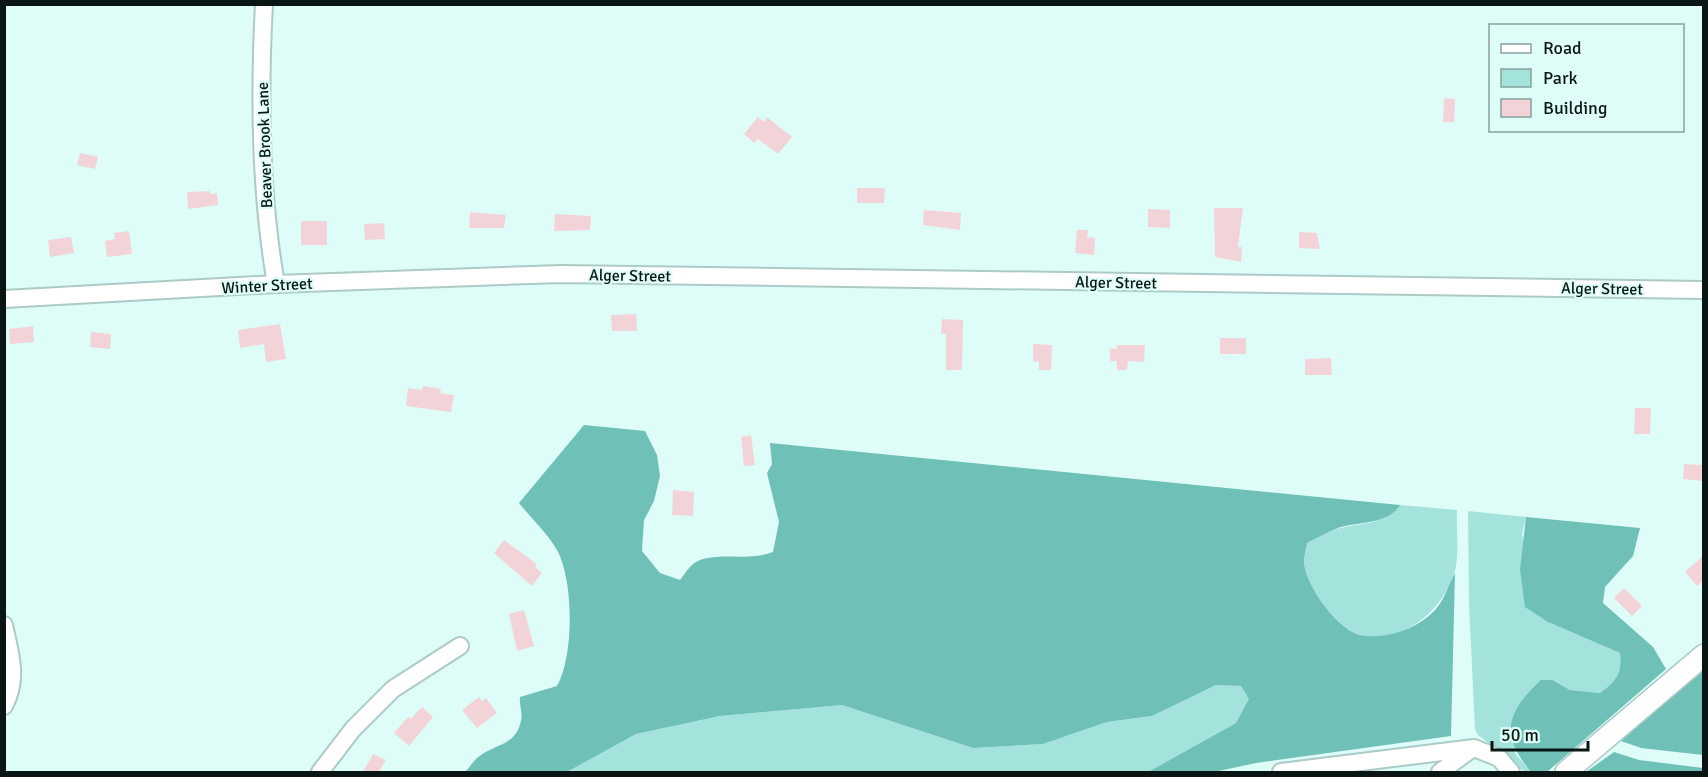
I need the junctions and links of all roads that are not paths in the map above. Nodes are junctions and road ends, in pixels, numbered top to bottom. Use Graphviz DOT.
graph roads {
  1 [pos="264,4"];
  2 [pos="529,275"];
  3 [pos="276,284"];
  4 [pos="1704,290"];
  5 [pos="4,299"];
  6 [pos="4,625"];
  7 [pos="460,646"];
  8 [pos="1704,655"];
  9 [pos="4,706"];
  10 [pos="1474,748"];
  11 [pos="320,772"];
  12 [pos="1281,772"];
  13 [pos="1440,772"];
  14 [pos="1511,772"];
  15 [pos="1566,772"];
  1 -- 3 [label="street, Beaver Brook Lane"];
  2 -- 3 [label="street, Winter Street"];
  2 -- 4 [label="street, Alger Street"];
  3 -- 5 [label="street, Winter Street"];
  6 -- 9 [label="street"];
  7 -- 11 [label="street"];
  8 -- 15 [label="main road"];
  10 -- 12 [label="street"];
  10 -- 13 [label="street"];
  10 -- 14 [label="street"];
}
